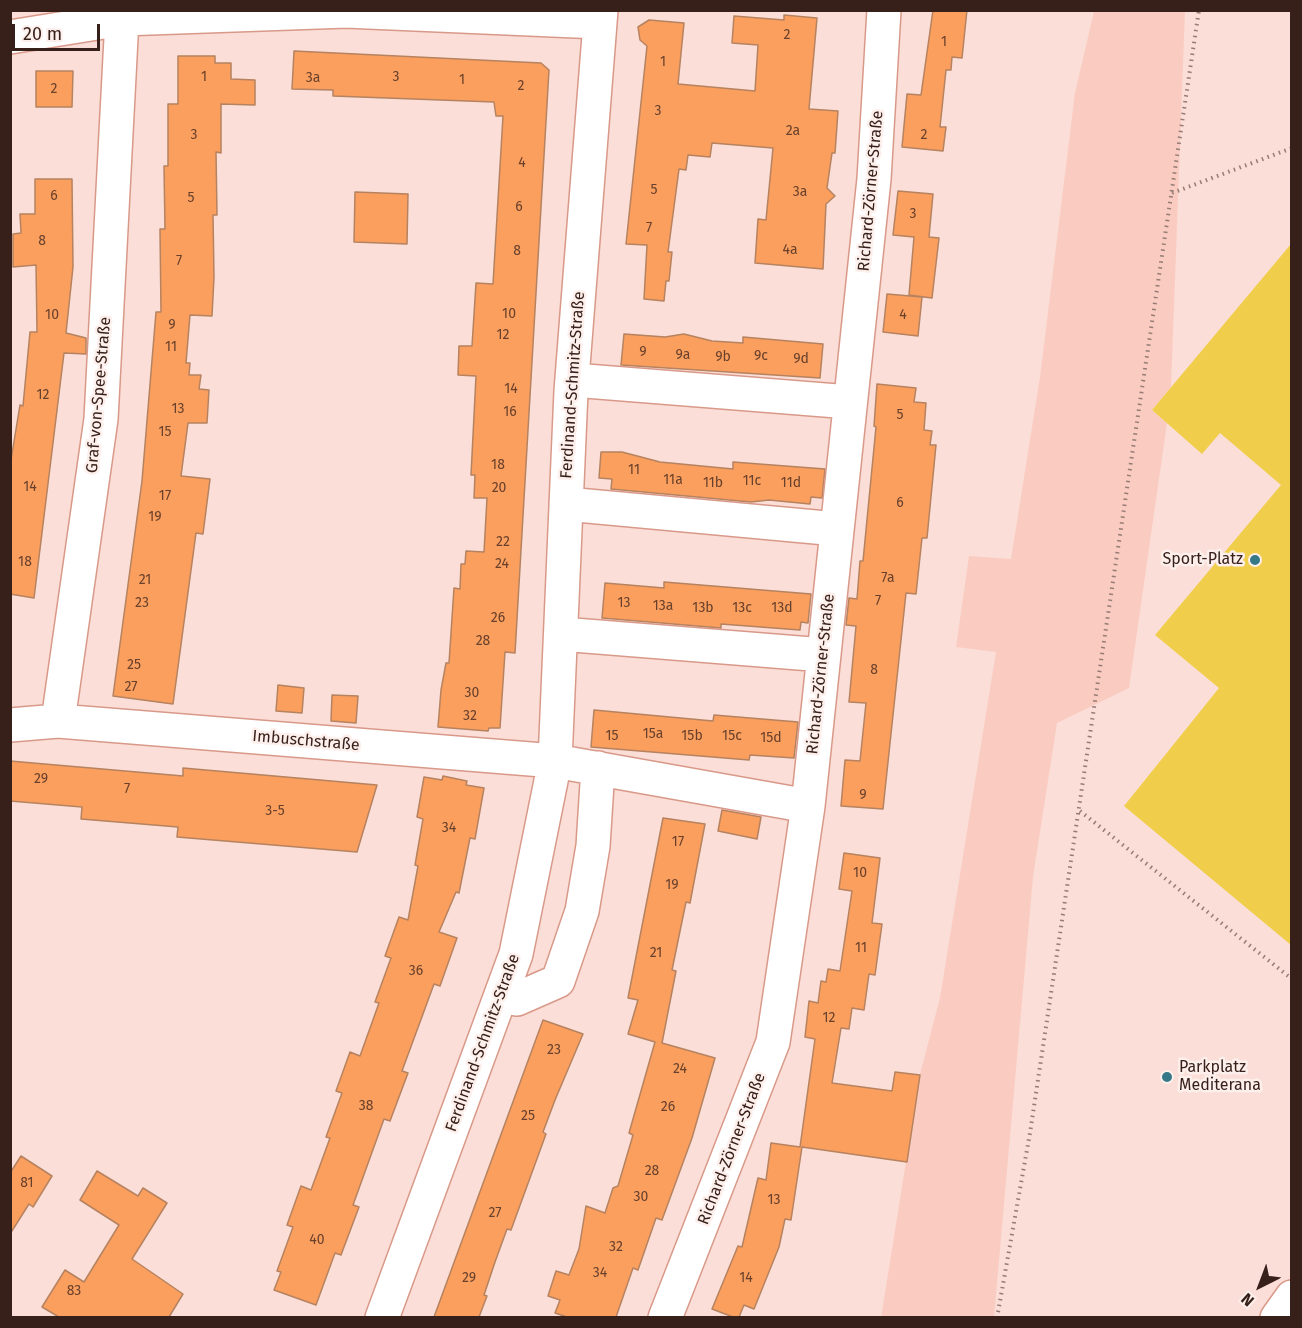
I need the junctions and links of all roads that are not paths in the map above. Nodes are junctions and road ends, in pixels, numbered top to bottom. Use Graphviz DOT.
graph roads {
  1 [pos="884,10"];
  2 [pos="600,16"];
  3 [pos="122,19"];
  4 [pos="10,37"];
  5 [pos="573,380"];
  6 [pos="850,402"];
  7 [pos="566,504"];
  8 [pos="837,529"];
  9 [pos="561,634"];
  10 [pos="824,655"];
  11 [pos="58,721"];
  12 [pos="10,725"];
  13 [pos="555,761"];
  14 [pos="598,768"];
  15 [pos="808,806"];
  16 [pos="501,996"];
  17 [pos="1292,1297"];
  18 [pos="382,1317"];
  19 [pos="664,1317"];
  20 [pos="1277,1317"];
  1 -- 6 [label="street, Richard-Zörner-Straße"];
  2 -- 3 [label="street"];
  2 -- 5 [label="street, Ferdinand-Schmitz-Straße"];
  3 -- 4 [label="street"];
  3 -- 11 [label="street, Graf-von-Spee-Straße"];
  5 -- 6 [label="street"];
  5 -- 7 [label="street, Ferdinand-Schmitz-Straße"];
  6 -- 8 [label="street, Richard-Zörner-Straße"];
  7 -- 8 [label="street"];
  7 -- 9 [label="street, Ferdinand-Schmitz-Straße"];
  8 -- 10 [label="street, Richard-Zörner-Straße"];
  9 -- 10 [label="street"];
  9 -- 13 [label="street, Ferdinand-Schmitz-Straße"];
  10 -- 15 [label="street, Richard-Zörner-Straße"];
  11 -- 12 [label="street"];
  11 -- 13 [label="street, Imbuschstraße"];
  13 -- 14 [label="street"];
  13 -- 16 [label="street, Ferdinand-Schmitz-Straße"];
  14 -- 15 [label="street"];
  14 -- 16 [label="street"];
  15 -- 19 [label="street, Richard-Zörner-Straße"];
  16 -- 18 [label="street, Ferdinand-Schmitz-Straße"];
  17 -- 20 [label="street"];
}
